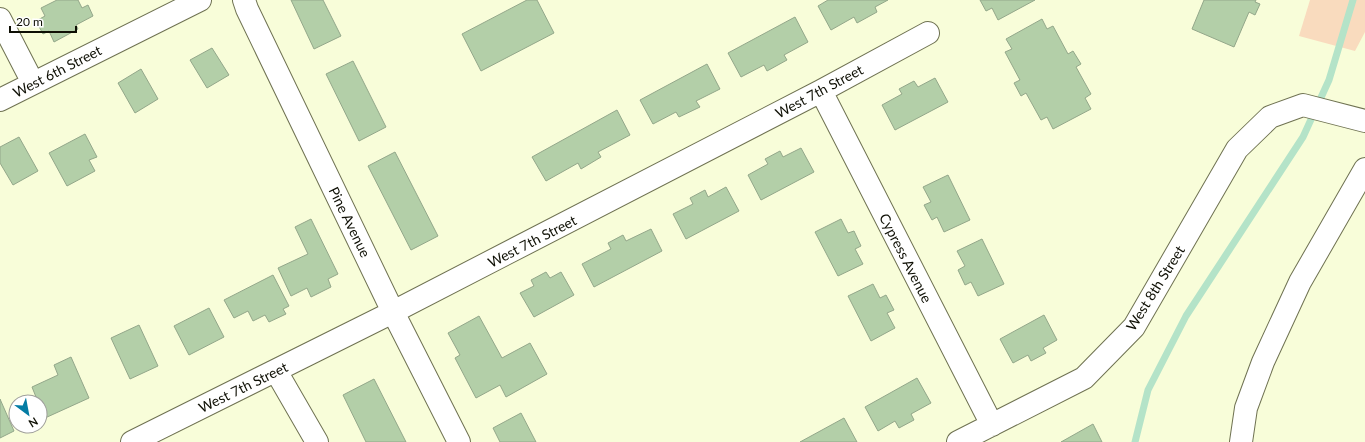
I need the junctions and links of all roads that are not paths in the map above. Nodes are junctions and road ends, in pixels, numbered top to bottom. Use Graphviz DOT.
graph roads {
  1 [pos="200,0"];
  2 [pos="244,0"];
  3 [pos="0,19"];
  4 [pos="928,33"];
  5 [pos="34,83"];
  6 [pos="821,90"];
  7 [pos="0,100"];
  8 [pos="1365,121"];
  9 [pos="1365,168"];
  10 [pos="393,312"];
  11 [pos="276,371"];
  12 [pos="992,425"];
  13 [pos="132,442"];
  14 [pos="317,442"];
  15 [pos="459,442"];
  16 [pos="958,442"];
  17 [pos="1241,442"];
  1 -- 5 [label="street, West 6th Street"];
  2 -- 10 [label="street, Pine Avenue"];
  3 -- 5 [label="street"];
  4 -- 6 [label="street, West 7th Street"];
  5 -- 7 [label="street, West 6th Street"];
  6 -- 10 [label="street, West 7th Street"];
  6 -- 12 [label="street, Cypress Avenue"];
  8 -- 12 [label="street, West 8th Street"];
  9 -- 17 [label="street"];
  10 -- 11 [label="street, West 7th Street"];
  10 -- 15 [label="street, Pine Avenue"];
  11 -- 13 [label="street, West 7th Street"];
  11 -- 14 [label="street"];
  12 -- 16 [label="street, West 8th Street"];
}
